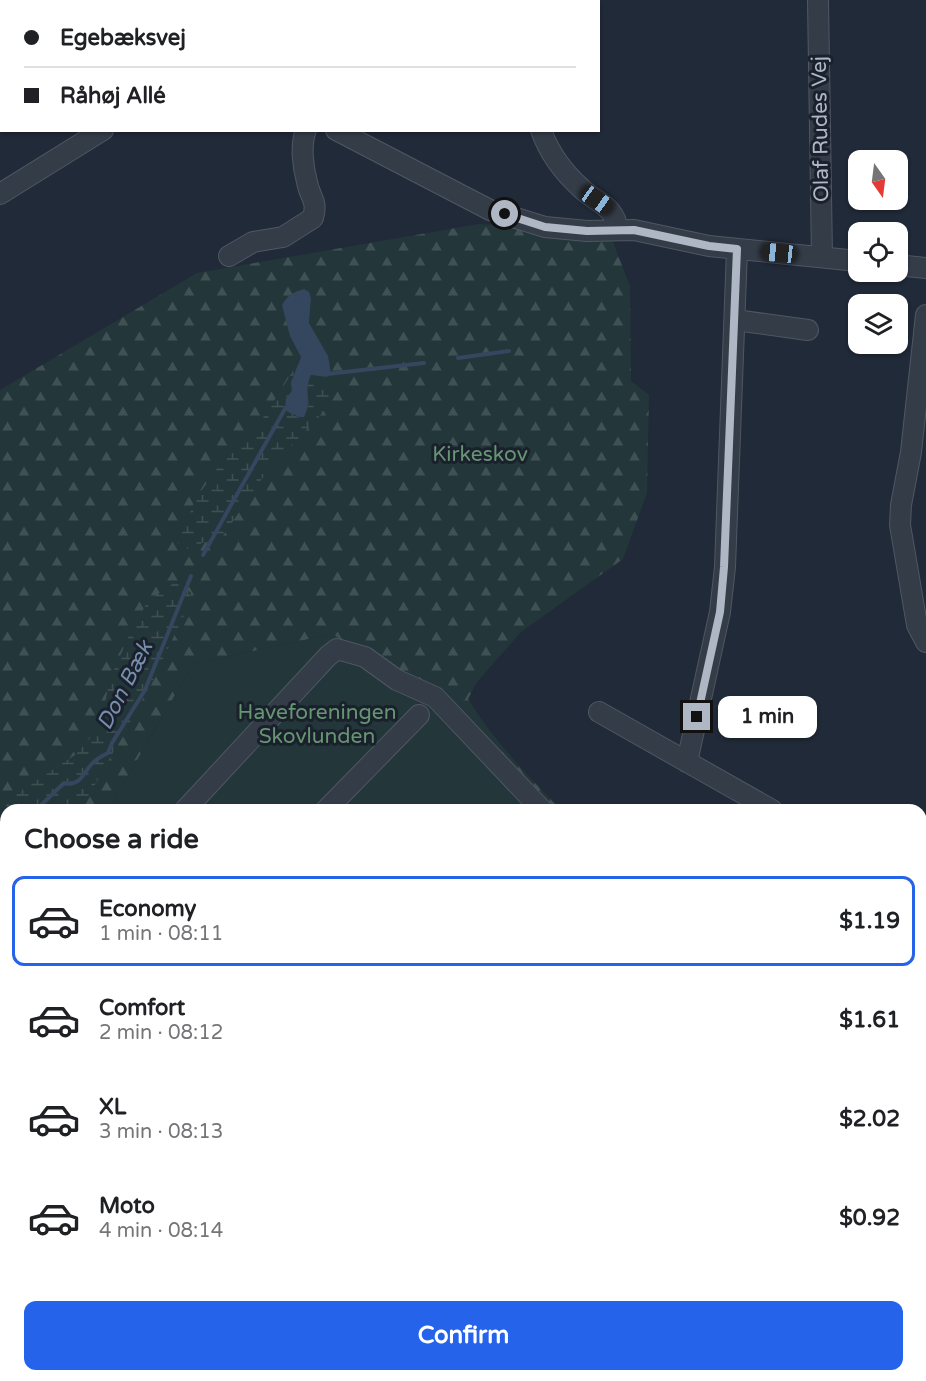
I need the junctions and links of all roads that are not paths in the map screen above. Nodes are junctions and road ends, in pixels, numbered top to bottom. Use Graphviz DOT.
graph roads {
  1 [pos="818,0"];
  2 [pos="100,132"];
  3 [pos="305,132"];
  4 [pos="340,132"];
  5 [pos="542,132"];
  6 [pos="0,194"];
  7 [pos="618,230"];
  8 [pos="737,249"];
  9 [pos="229,256"];
  10 [pos="822,257"];
  11 [pos="848,260"];
  12 [pos="908,266"];
  13 [pos="926,268"];
  14 [pos="926,315"];
  15 [pos="735,320"];
  16 [pos="808,330"];
  17 [pos="919,453"];
  18 [pos="926,642"];
  19 [pos="599,712"];
  20 [pos="419,715"];
  21 [pos="687,762"];
  22 [pos="191,804"];
  23 [pos="332,804"];
  24 [pos="536,804"];
  25 [pos="761,804"];
  1 -- 10 [label="street, Olaf Rudes Vej"];
  2 -- 6 [label="street"];
  3 -- 9 [label="street"];
  4 -- 7 [label="street"];
  5 -- 7 [label="street"];
  7 -- 8 [label="street"];
  8 -- 10 [label="street"];
  8 -- 15 [label="street"];
  10 -- 11 [label="street"];
  12 -- 13 [label="street"];
  14 -- 17 [label="street"];
  15 -- 16 [label="street"];
  15 -- 21 [label="street"];
  17 -- 18 [label="street"];
  19 -- 21 [label="street"];
  20 -- 23 [label="street"];
  21 -- 25 [label="street"];
  22 -- 24 [label="street"];
}
